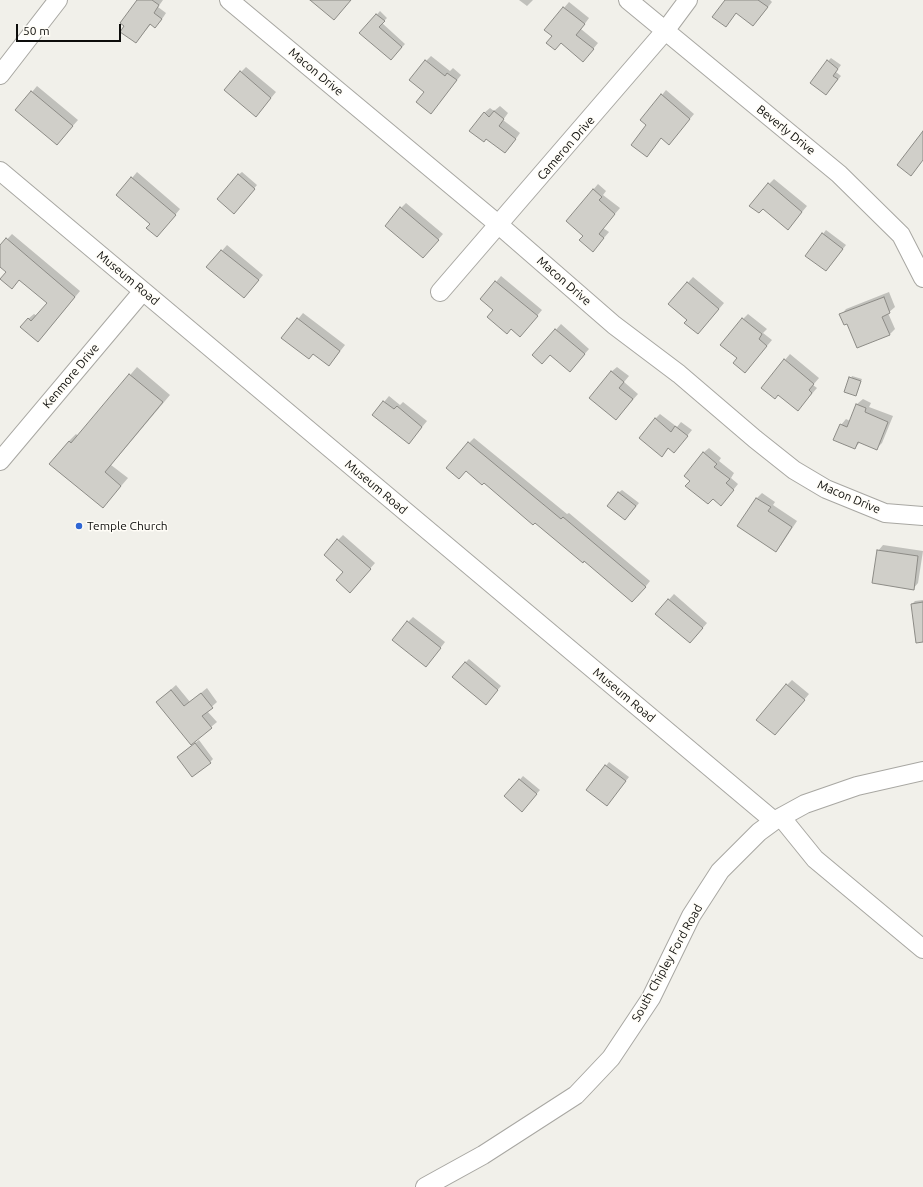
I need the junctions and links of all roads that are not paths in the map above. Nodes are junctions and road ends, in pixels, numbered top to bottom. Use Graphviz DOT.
graph roads {
  1 [pos="58,0"];
  2 [pos="229,0"];
  3 [pos="628,0"];
  4 [pos="688,0"];
  5 [pos="665,31"];
  6 [pos="0,75"];
  7 [pos="0,171"];
  8 [pos="499,225"];
  9 [pos="923,278"];
  10 [pos="142,291"];
  11 [pos="440,292"];
  12 [pos="0,461"];
  13 [pos="923,516"];
  14 [pos="923,771"];
  15 [pos="778,819"];
  16 [pos="923,949"];
  17 [pos="425,1187"];
  1 -- 6 [label="street"];
  2 -- 8 [label="street, Macon Drive"];
  3 -- 5 [label="street, Beverly Drive"];
  4 -- 5 [label="street, Cameron Drive"];
  5 -- 8 [label="street, Cameron Drive"];
  5 -- 9 [label="street, Beverly Drive"];
  7 -- 10 [label="street, Museum Road"];
  8 -- 11 [label="street, Cameron Drive"];
  8 -- 13 [label="street, Macon Drive"];
  10 -- 12 [label="street, Kenmore Drive"];
  10 -- 15 [label="street, Museum Road"];
  14 -- 15 [label="street, South Chipley Ford Road"];
  15 -- 16 [label="street, Museum Road"];
  15 -- 17 [label="street, South Chipley Ford Road"];
}
